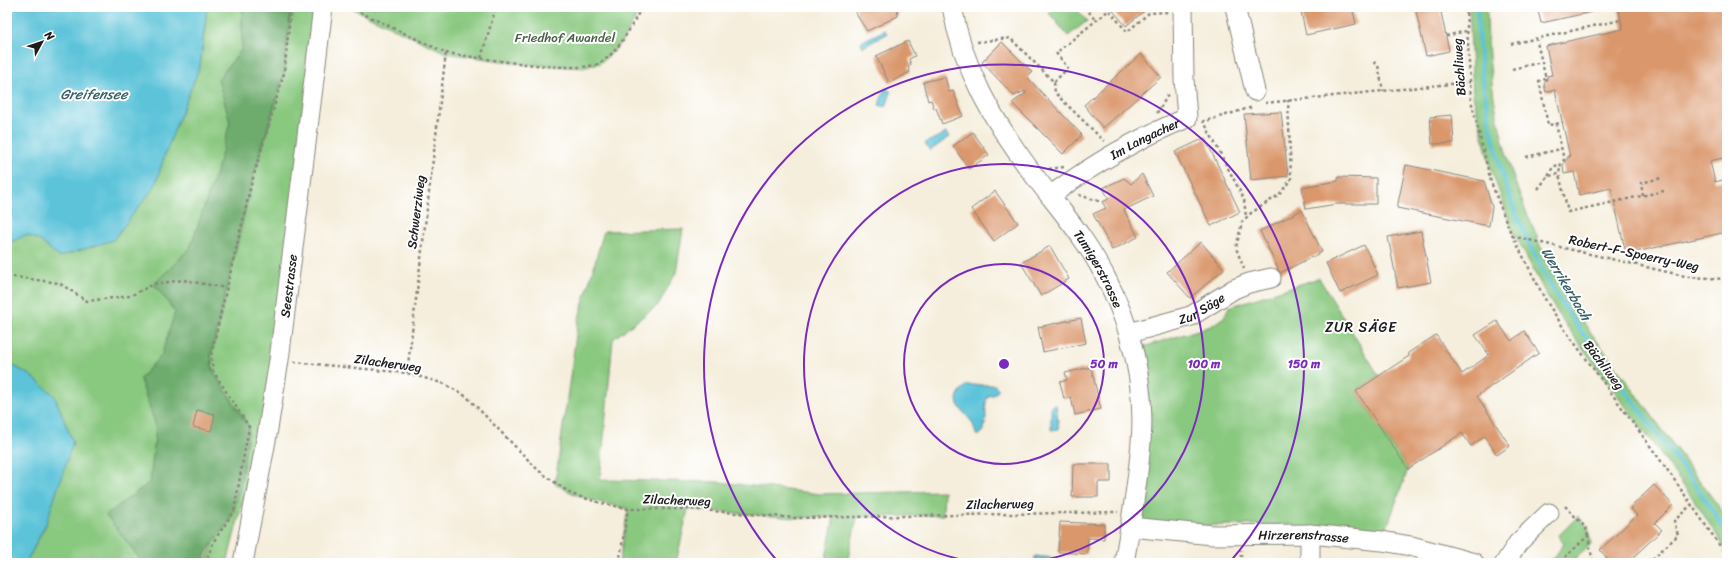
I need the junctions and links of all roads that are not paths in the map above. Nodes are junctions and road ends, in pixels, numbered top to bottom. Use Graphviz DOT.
graph roads {
  1 [pos="323,7"];
  2 [pos="952,7"];
  3 [pos="1236,7"];
  4 [pos="1176,10"];
  5 [pos="1258,101"];
  6 [pos="1050,196"];
  7 [pos="1271,278"];
  8 [pos="1129,333"];
  9 [pos="1557,509"];
  10 [pos="1131,520"];
  11 [pos="1310,534"];
  12 [pos="243,563"];
  13 [pos="1124,563"];
  14 [pos="1310,563"];
  15 [pos="1474,563"];
  16 [pos="1505,563"];
  1 -- 12 [label="street, Seestrasse"];
  2 -- 6 [label="street, Tumigerstrasse"];
  3 -- 5 [label="street"];
  4 -- 6 [label="street, Im Langacher"];
  6 -- 8 [label="street, Tumigerstrasse"];
  7 -- 8 [label="street, Zur Säge"];
  8 -- 10 [label="street, Tumigerstrasse"];
  9 -- 16 [label="street"];
  10 -- 11 [label="street, Hirzerenstrasse"];
  10 -- 13 [label="street, Tumigerstrasse"];
  11 -- 14 [label="street"];
  11 -- 15 [label="street, Hirzerenstrasse"];
}
